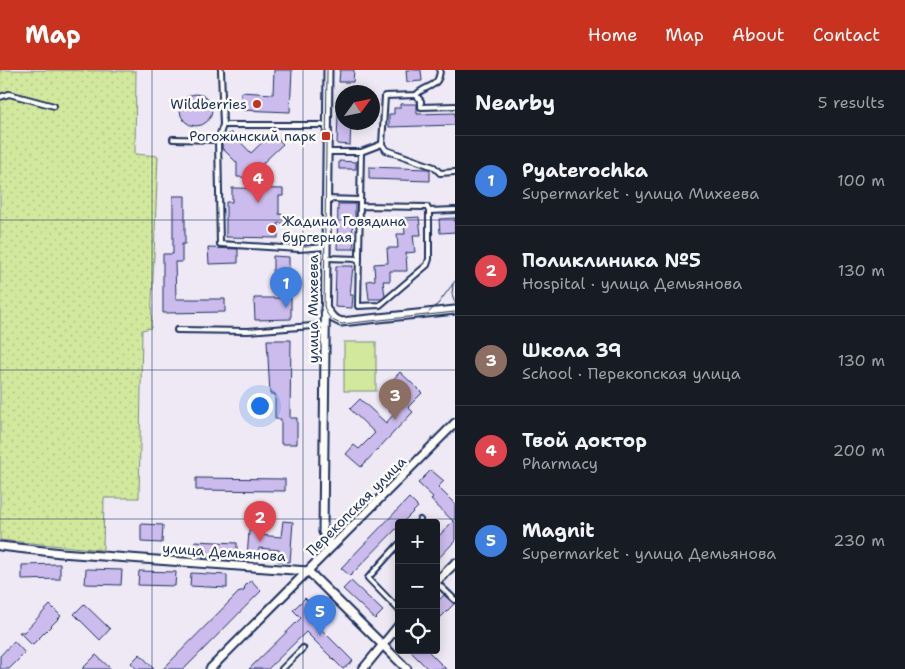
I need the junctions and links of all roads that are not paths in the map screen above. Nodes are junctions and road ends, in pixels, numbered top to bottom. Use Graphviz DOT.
graph roads {
  1 [pos="220,70"];
  2 [pos="328,70"];
  3 [pos="440,70"];
  4 [pos="416,95"];
  5 [pos="0,97"];
  6 [pos="54,106"];
  7 [pos="455,106"];
  8 [pos="223,125"];
  9 [pos="327,125"];
  10 [pos="173,139"];
  11 [pos="218,140"];
  12 [pos="382,144"];
  13 [pos="327,152"];
  14 [pos="361,152"];
  15 [pos="455,172"];
  16 [pos="326,199"];
  17 [pos="360,200"];
  18 [pos="360,206"];
  19 [pos="455,210"];
  20 [pos="429,211"];
  21 [pos="326,247"];
  22 [pos="326,258"];
  23 [pos="359,259"];
  24 [pos="325,307"];
  25 [pos="455,310"];
  26 [pos="325,325"];
  27 [pos="177,330"];
  28 [pos="455,423"];
  29 [pos="0,546"];
  30 [pos="331,546"];
  31 [pos="395,548"];
  32 [pos="455,563"];
  33 [pos="308,571"];
  34 [pos="440,578"];
  35 [pos="440,586"];
  36 [pos="455,600"];
  37 [pos="398,609"];
  38 [pos="395,630"];
  39 [pos="382,645"];
  40 [pos="303,648"];
  41 [pos="284,668"];
  42 [pos="210,669"];
  43 [pos="363,669"];
  44 [pos="407,669"];
  1 -- 8 [label="lane"];
  2 -- 9 [label="street, улица Михеева"];
  3 -- 4 [label="lane"];
  4 -- 7 [label="lane"];
  4 -- 12 [label="lane"];
  5 -- 6 [label="lane"];
  8 -- 9 [label="lane"];
  8 -- 11 [label="lane"];
  9 -- 13 [label="street, улица Михеева"];
  10 -- 11 [label="lane"];
  11 -- 21 [label="lane"];
  12 -- 14 [label="lane"];
  12 -- 15 [label="lane"];
  13 -- 14 [label="lane"];
  13 -- 16 [label="street, улица Михеева"];
  14 -- 17 [label="lane"];
  16 -- 17 [label="lane"];
  16 -- 21 [label="street, улица Михеева"];
  17 -- 18 [label="lane"];
  18 -- 20 [label="lane"];
  18 -- 23 [label="lane"];
  19 -- 20 [label="lane"];
  20 -- 23 [label="lane"];
  21 -- 22 [label="street, улица Михеева"];
  22 -- 23 [label="lane"];
  22 -- 24 [label="street, улица Михеева"];
  24 -- 25 [label="street"];
  24 -- 26 [label="street, улица Михеева"];
  26 -- 27 [label="lane"];
  26 -- 30 [label="street, улица Михеева"];
  28 -- 30 [label="street, Перекопская улица"];
  29 -- 33 [label="street, улица Демьянова"];
  30 -- 33 [label="street, Перекопская улица"];
  31 -- 37 [label="lane"];
  32 -- 34 [label="street"];
  33 -- 39 [label="street"];
  33 -- 42 [label="street, Перекопская улица"];
  35 -- 36 [label="lane"];
  38 -- 39 [label="street"];
  39 -- 43 [label="street"];
  39 -- 44 [label="street"];
  40 -- 41 [label="lane"];
}
